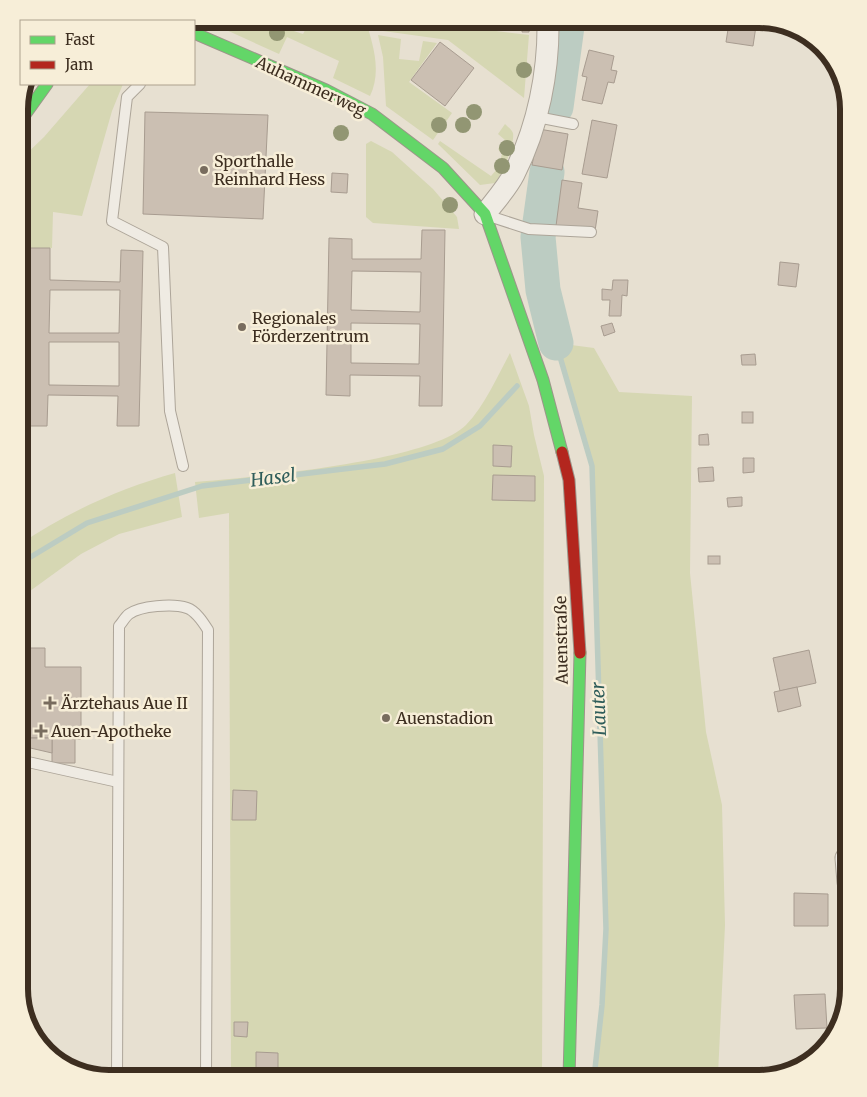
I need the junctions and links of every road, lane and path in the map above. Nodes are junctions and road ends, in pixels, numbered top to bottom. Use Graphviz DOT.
graph roads {
  1 [pos="548,28"];
  2 [pos="195,33"];
  3 [pos="47,85"];
  4 [pos="139,85"];
  5 [pos="28,111"];
  6 [pos="537,117"];
  7 [pos="573,124"];
  8 [pos="485,214"];
  9 [pos="591,232"];
  10 [pos="183,466"];
  11 [pos="28,762"];
  12 [pos="118,782"];
  13 [pos="117,1070"];
  14 [pos="206,1070"];
  15 [pos="569,1070"];
  1 -- 6 [label="street"];
  2 -- 8 [label="street, Auhammerweg"];
  3 -- 5 [label="street"];
  4 -- 10 [label="lane"];
  6 -- 7 [label="lane"];
  6 -- 8 [label="street"];
  8 -- 9 [label="lane"];
  8 -- 15 [label="street, Auenstraße"];
  11 -- 12 [label="lane"];
  12 -- 13 [label="lane"];
  12 -- 14 [label="lane"];
}
